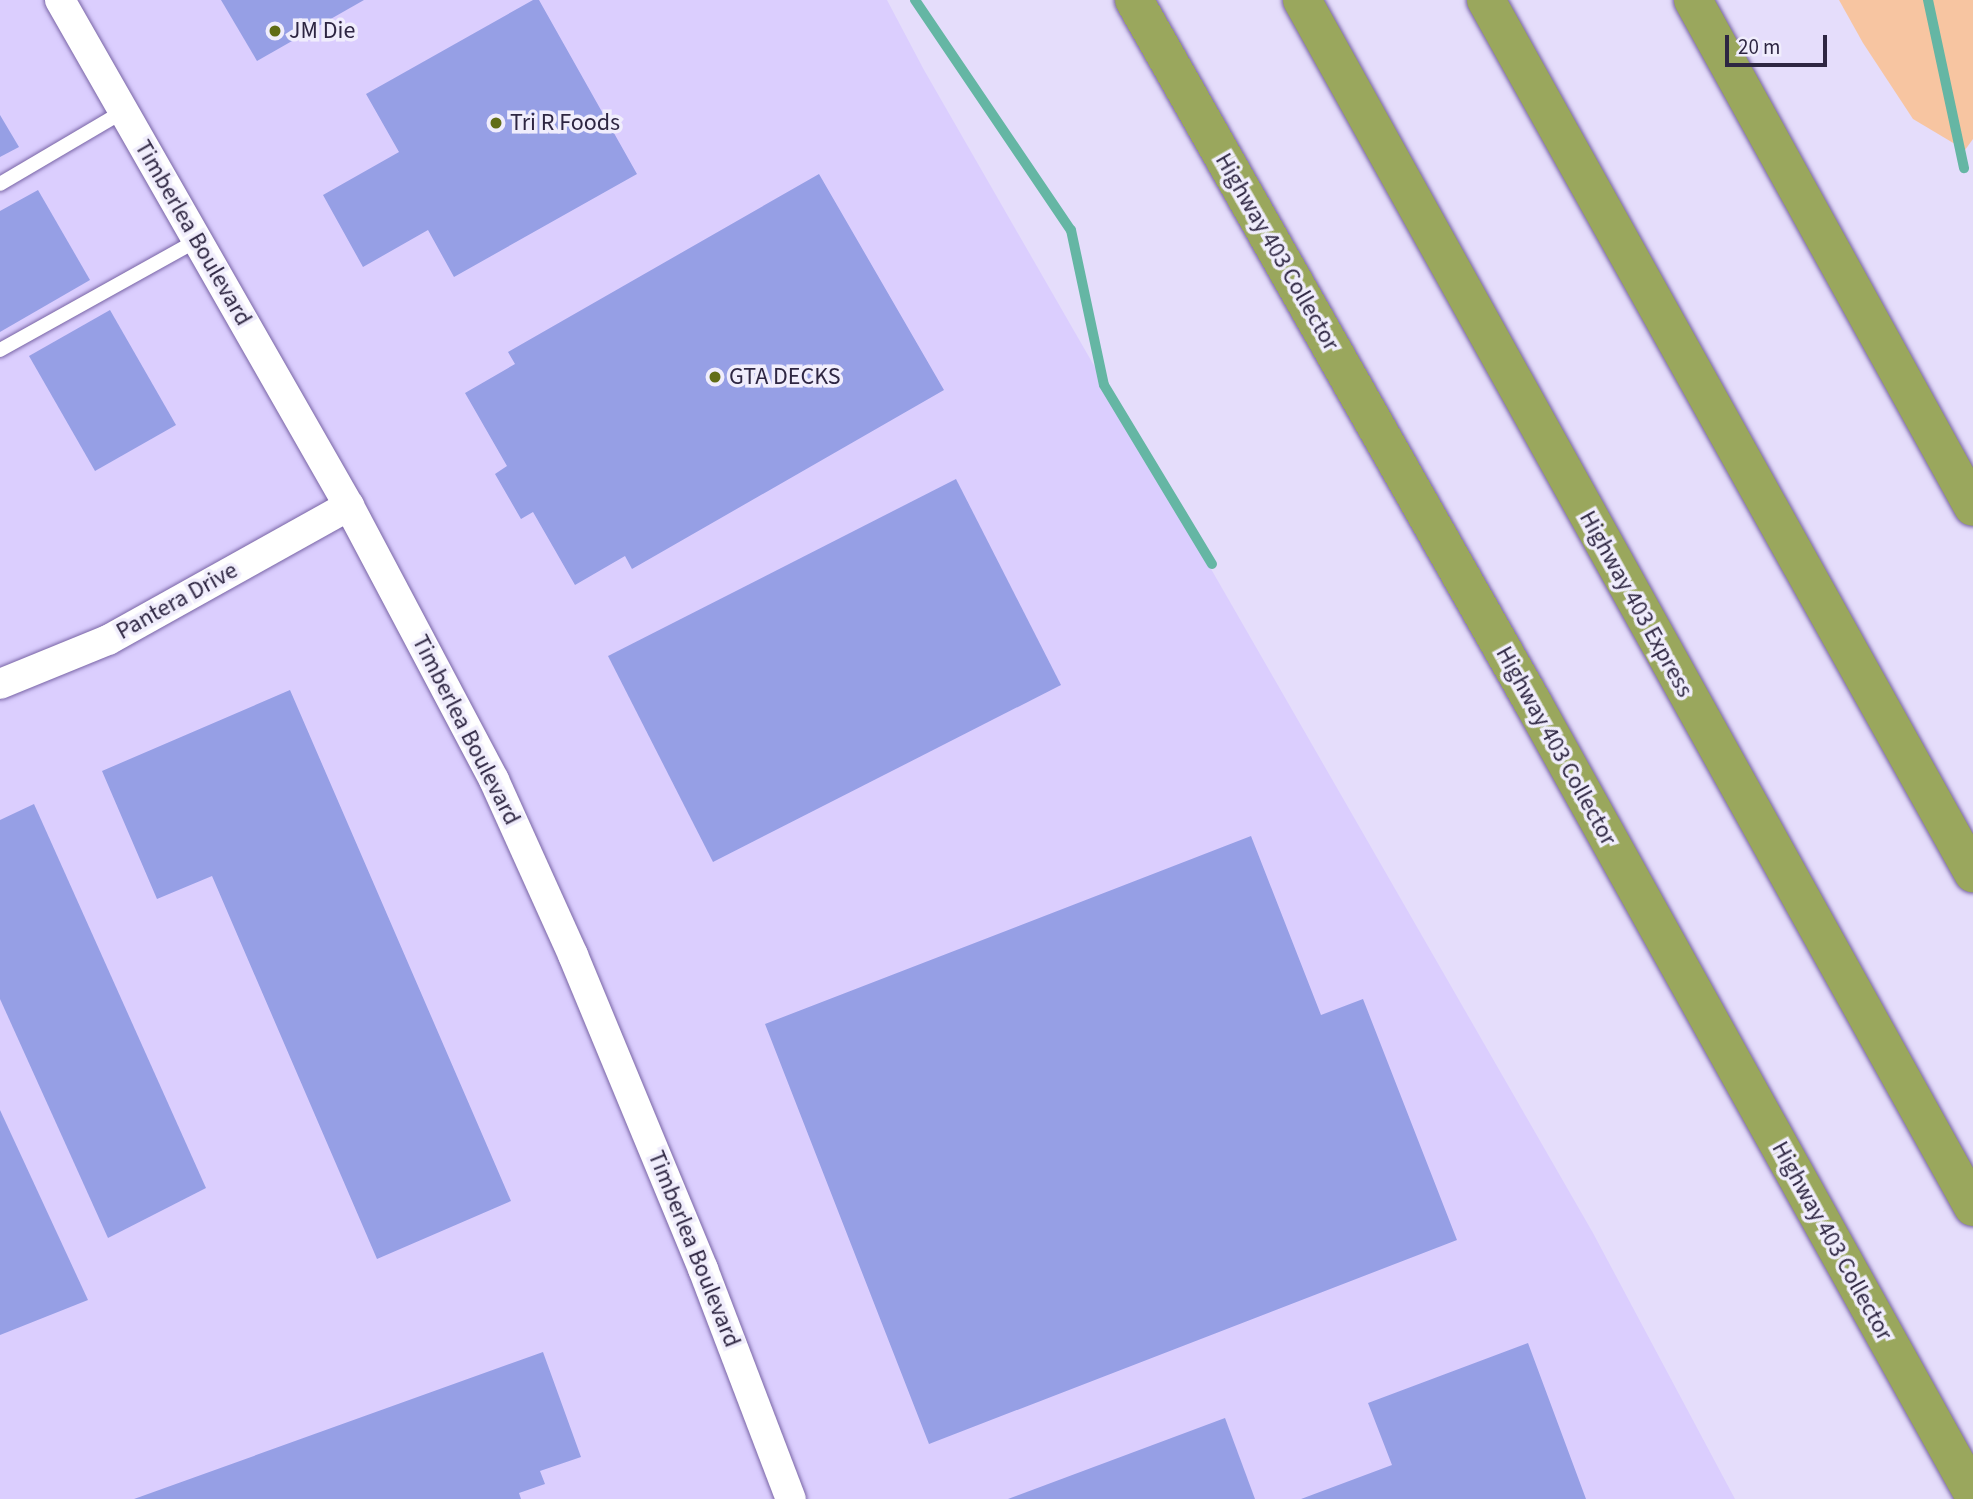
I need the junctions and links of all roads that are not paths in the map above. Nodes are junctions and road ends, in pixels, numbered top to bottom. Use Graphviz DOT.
graph roads {
  1 [pos="60,0"];
  2 [pos="1134,0"];
  3 [pos="1302,0"];
  4 [pos="1486,0"];
  5 [pos="1693,0"];
  6 [pos="124,111"];
  7 [pos="0,184"];
  8 [pos="198,240"];
  9 [pos="0,350"];
  10 [pos="349,506"];
  11 [pos="1973,506"];
  12 [pos="0,684"];
  13 [pos="1973,873"];
  14 [pos="1973,1207"];
  15 [pos="1973,1494"];
  16 [pos="791,1499"];
  1 -- 6 [label="street, Timberlea Boulevard"];
  2 -- 15 [label="highway, Highway 403 Collector"];
  3 -- 14 [label="highway, Highway 403 Express"];
  4 -- 13 [label="highway"];
  5 -- 11 [label="highway"];
  6 -- 7 [label="lane"];
  6 -- 8 [label="street, Timberlea Boulevard"];
  8 -- 9 [label="lane"];
  8 -- 10 [label="street, Timberlea Boulevard"];
  10 -- 12 [label="street, Pantera Drive"];
  10 -- 16 [label="street, Timberlea Boulevard"];
}
